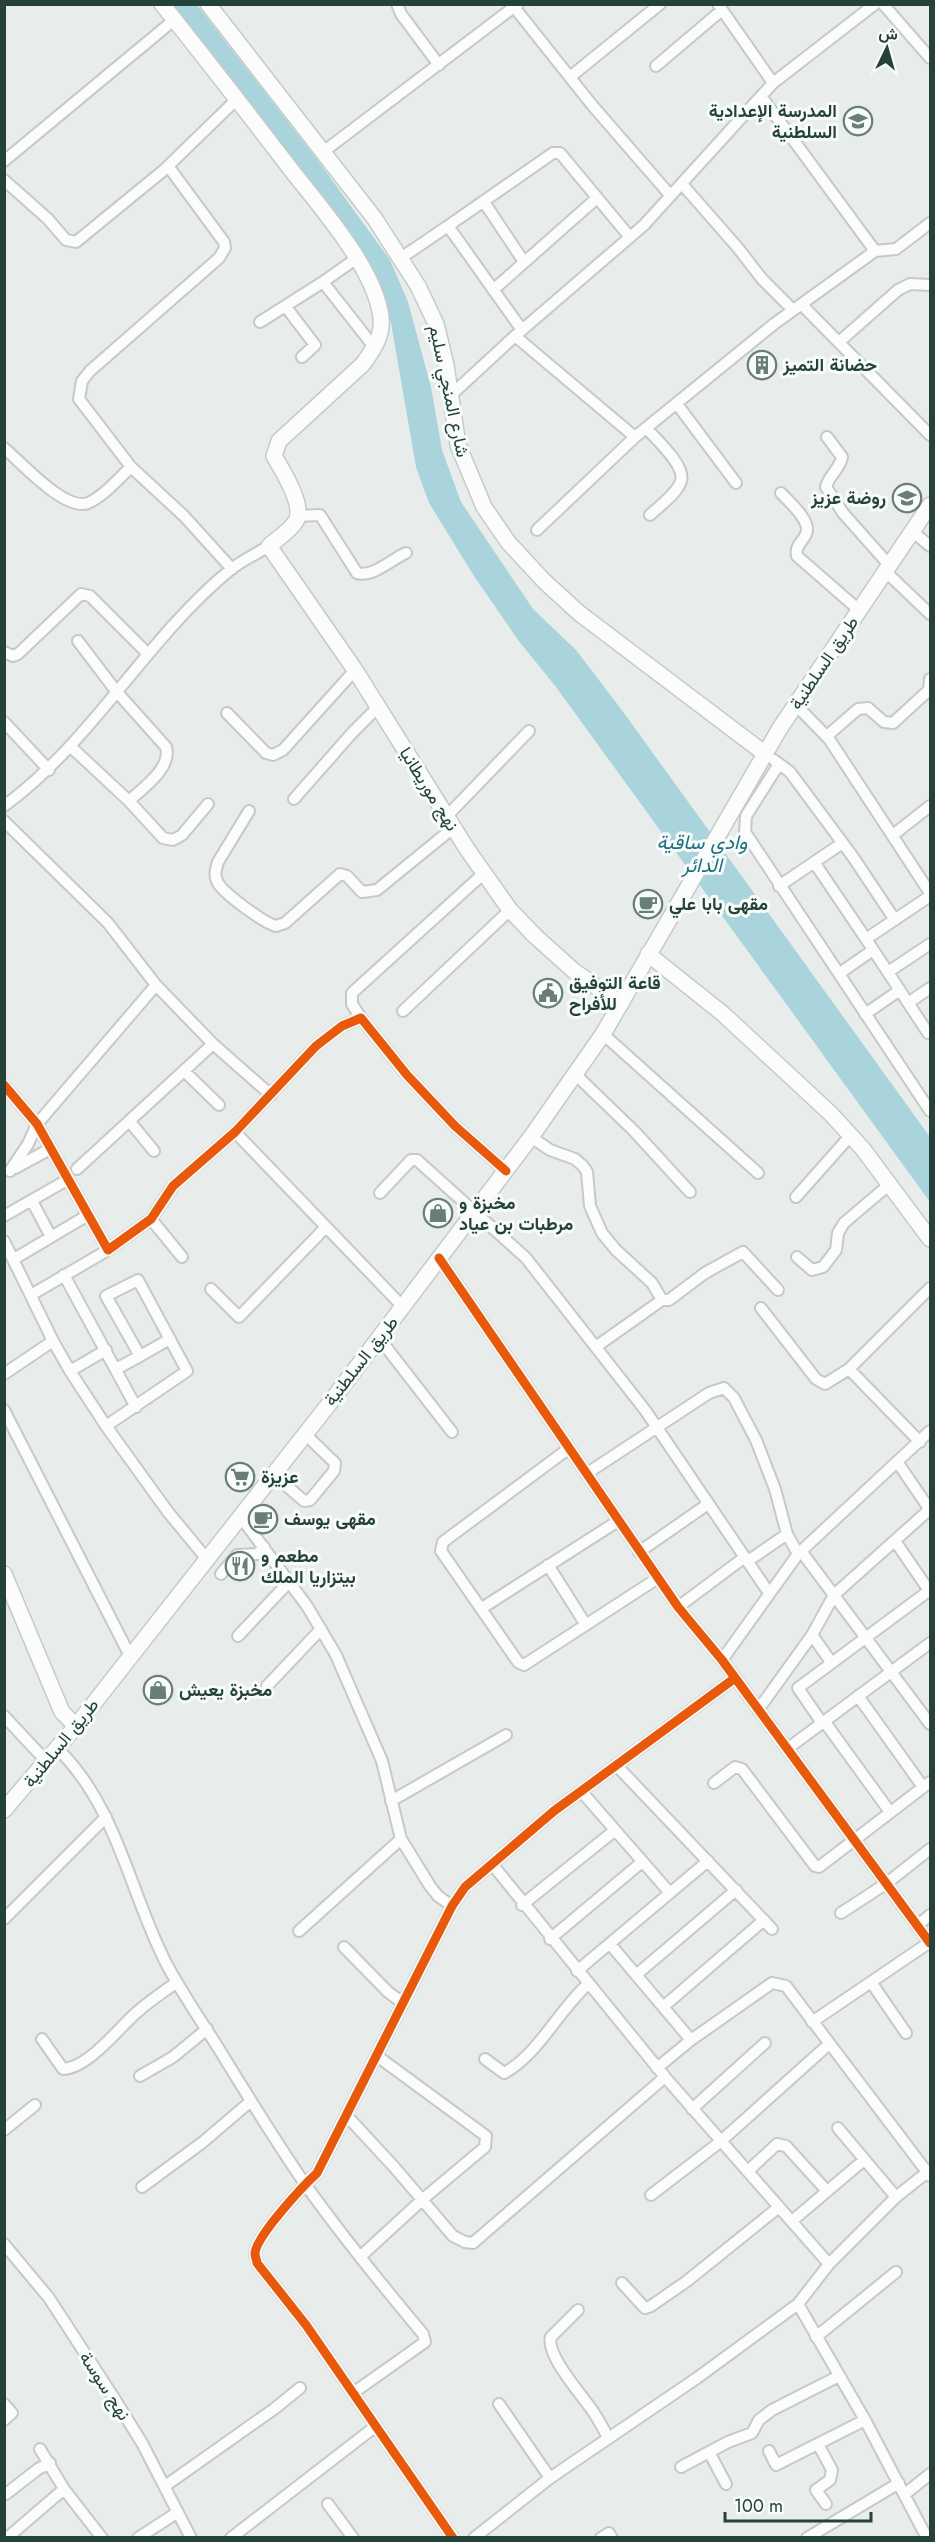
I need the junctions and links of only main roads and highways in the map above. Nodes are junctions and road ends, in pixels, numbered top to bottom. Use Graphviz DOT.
graph roads {
  1 [pos="162,4"];
  2 [pos="212,6"];
  3 [pos="930,505"];
  4 [pos="764,753"];
  5 [pos="648,954"];
  6 [pos="621,1004"];
  7 [pos="930,1239"];
  8 [pos="4,1574"];
  9 [pos="76,1726"];
  10 [pos="4,1810"];
  1 -- 6 [label="main road, نهج موريطانيا"];
  2 -- 4 [label="main road, شارع المنجي سليم"];
  3 -- 4 [label="main road, طريق السلطنية"];
  4 -- 5 [label="main road, طريق السلطنية"];
  5 -- 6 [label="main road, طريق السلطنية"];
  5 -- 7 [label="main road"];
  6 -- 9 [label="main road, طريق السلطنية"];
  8 -- 9 [label="main road"];
  9 -- 10 [label="main road, طريق السلطنية"];
}
